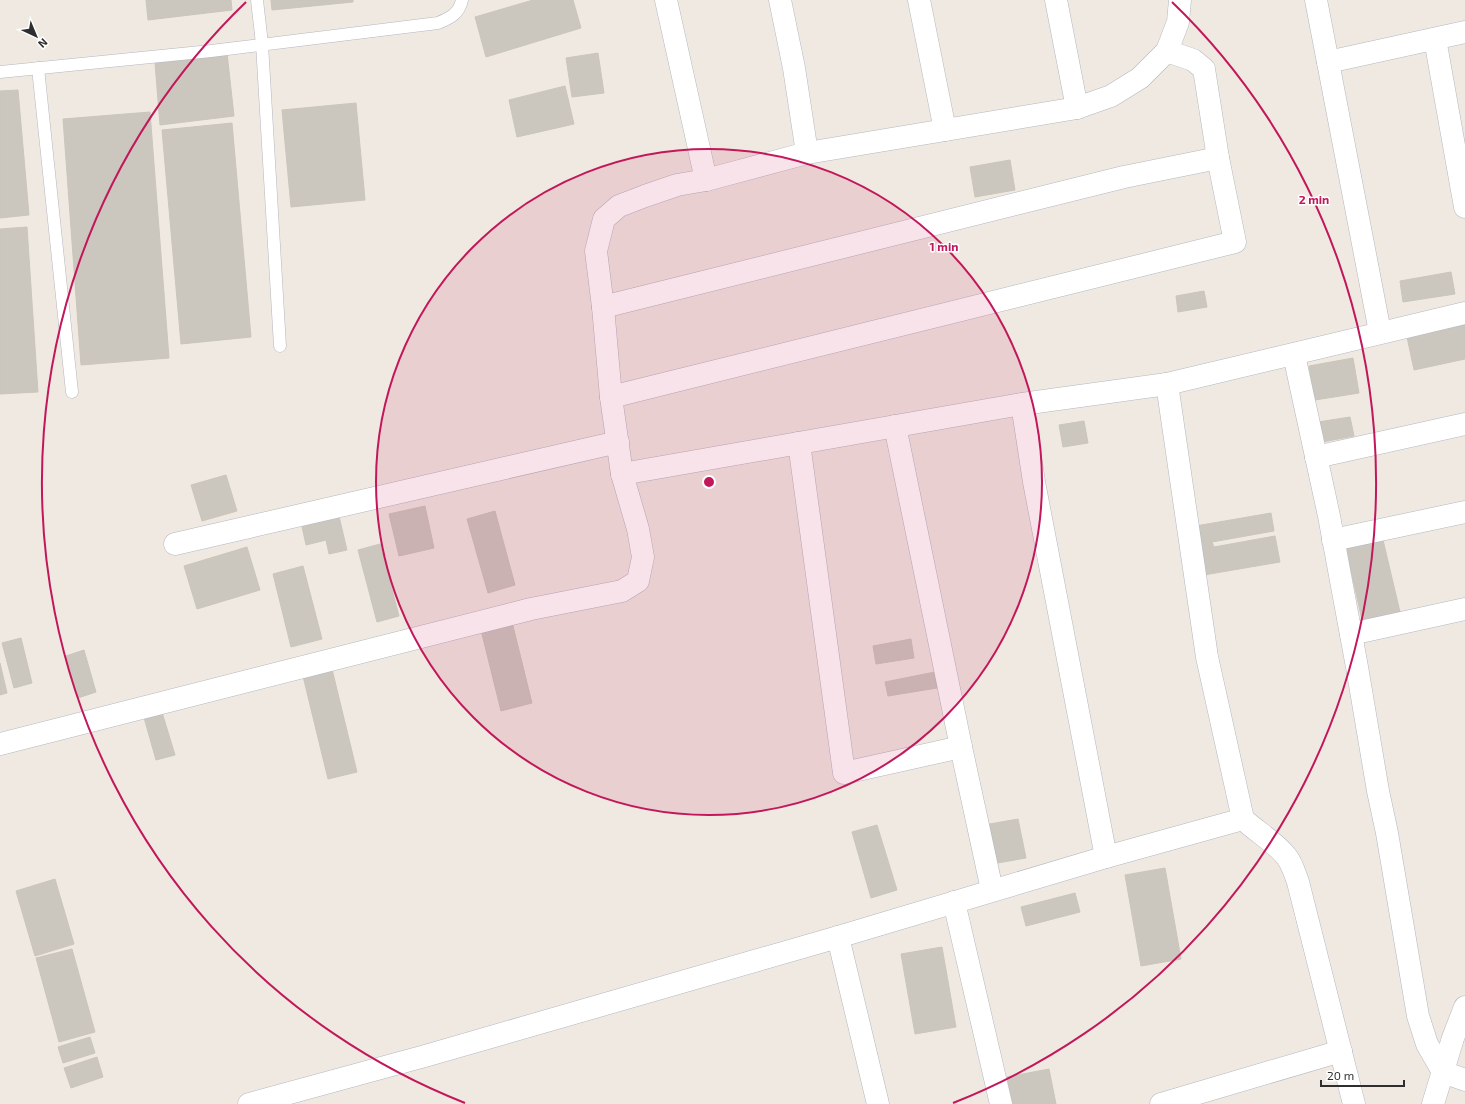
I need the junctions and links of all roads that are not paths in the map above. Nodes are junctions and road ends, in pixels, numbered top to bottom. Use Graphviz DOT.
graph roads {
  1 [pos="257,0"];
  2 [pos="462,0"];
  3 [pos="666,0"];
  4 [pos="780,0"];
  5 [pos="919,0"];
  6 [pos="1056,0"];
  7 [pos="1180,0"];
  8 [pos="1316,0"];
  9 [pos="1465,32"];
  10 [pos="1435,39"];
  11 [pos="262,44"];
  12 [pos="1166,51"];
  13 [pos="1328,62"];
  14 [pos="38,68"];
  15 [pos="0,72"];
  16 [pos="1077,108"];
  17 [pos="945,130"];
  18 [pos="807,153"];
  19 [pos="1218,158"];
  20 [pos="706,180"];
  21 [pos="1465,207"];
  22 [pos="603,307"];
  23 [pos="1465,314"];
  24 [pos="1380,332"];
  25 [pos="280,346"];
  26 [pos="1294,355"];
  27 [pos="1167,384"];
  28 [pos="72,392"];
  29 [pos="611,397"];
  30 [pos="1022,404"];
  31 [pos="1465,424"];
  32 [pos="895,426"];
  33 [pos="618,442"];
  34 [pos="799,443"];
  35 [pos="1316,457"];
  36 [pos="622,474"];
  37 [pos="1465,512"];
  38 [pos="1333,540"];
  39 [pos="175,544"];
  40 [pos="1465,609"];
  41 [pos="1351,634"];
  42 [pos="0,744"];
  43 [pos="961,747"];
  44 [pos="1243,819"];
  45 [pos="1106,857"];
  46 [pos="992,890"];
  47 [pos="954,902"];
  48 [pos="838,937"];
  49 [pos="1465,1007"];
  50 [pos="1341,1051"];
  51 [pos="1443,1072"];
  52 [pos="1465,1080"];
  53 [pos="250,1104"];
  54 [pos="878,1104"];
  55 [pos="1001,1104"];
  56 [pos="1160,1104"];
  57 [pos="1354,1104"];
  58 [pos="1433,1104"];
  1 -- 11 [label="lane"];
  2 -- 11 [label="lane"];
  3 -- 20 [label="street"];
  4 -- 18 [label="street"];
  5 -- 17 [label="street"];
  6 -- 16 [label="street"];
  7 -- 12 [label="street"];
  8 -- 13 [label="street"];
  9 -- 10 [label="street"];
  10 -- 13 [label="street"];
  10 -- 21 [label="street"];
  11 -- 14 [label="lane"];
  11 -- 25 [label="lane"];
  12 -- 16 [label="street"];
  12 -- 19 [label="street"];
  13 -- 24 [label="street"];
  14 -- 15 [label="lane"];
  14 -- 28 [label="lane"];
  16 -- 17 [label="street"];
  17 -- 18 [label="street"];
  18 -- 20 [label="street"];
  19 -- 22 [label="street"];
  19 -- 29 [label="street"];
  20 -- 22 [label="street"];
  22 -- 29 [label="street"];
  23 -- 24 [label="street"];
  24 -- 26 [label="street"];
  26 -- 27 [label="street"];
  26 -- 35 [label="street"];
  27 -- 30 [label="street"];
  27 -- 44 [label="street"];
  29 -- 33 [label="street"];
  30 -- 32 [label="street"];
  30 -- 45 [label="street"];
  31 -- 35 [label="street"];
  32 -- 34 [label="street"];
  32 -- 43 [label="street"];
  33 -- 36 [label="street"];
  33 -- 39 [label="street"];
  34 -- 36 [label="street"];
  34 -- 43 [label="street"];
  35 -- 38 [label="street"];
  36 -- 42 [label="street"];
  37 -- 38 [label="street"];
  38 -- 41 [label="street"];
  40 -- 41 [label="street"];
  41 -- 51 [label="street"];
  43 -- 46 [label="street"];
  44 -- 45 [label="street"];
  44 -- 50 [label="street"];
  45 -- 46 [label="street"];
  46 -- 47 [label="street"];
  47 -- 48 [label="street"];
  47 -- 55 [label="street"];
  48 -- 53 [label="street"];
  48 -- 54 [label="street"];
  49 -- 51 [label="street"];
  50 -- 56 [label="street"];
  50 -- 57 [label="street"];
  51 -- 52 [label="street"];
  51 -- 58 [label="street"];
}
